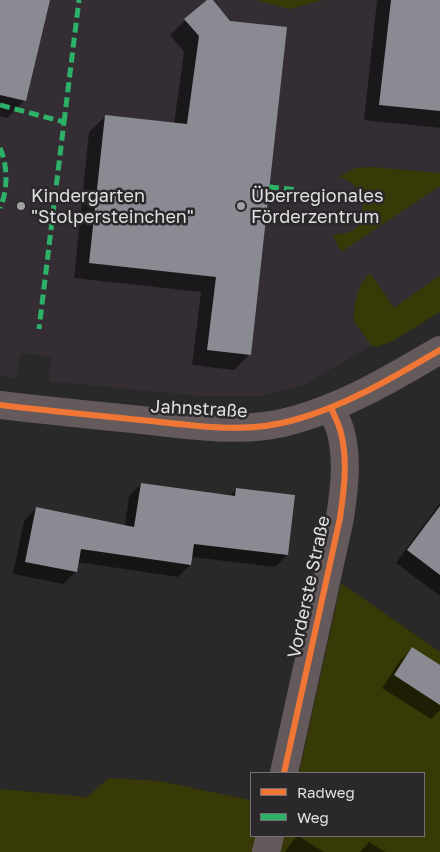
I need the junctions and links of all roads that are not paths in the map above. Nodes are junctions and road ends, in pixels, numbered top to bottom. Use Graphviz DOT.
graph roads {
  1 [pos="440,350"];
  2 [pos="0,405"];
  3 [pos="331,408"];
  4 [pos="284,772"];
  5 [pos="270,837"];
  6 [pos="266,852"];
  1 -- 3 [label="street, Jahnstraße"];
  2 -- 3 [label="street, Jahnstraße"];
  3 -- 4 [label="street, Vorderste Straße"];
  5 -- 6 [label="street"];
}
